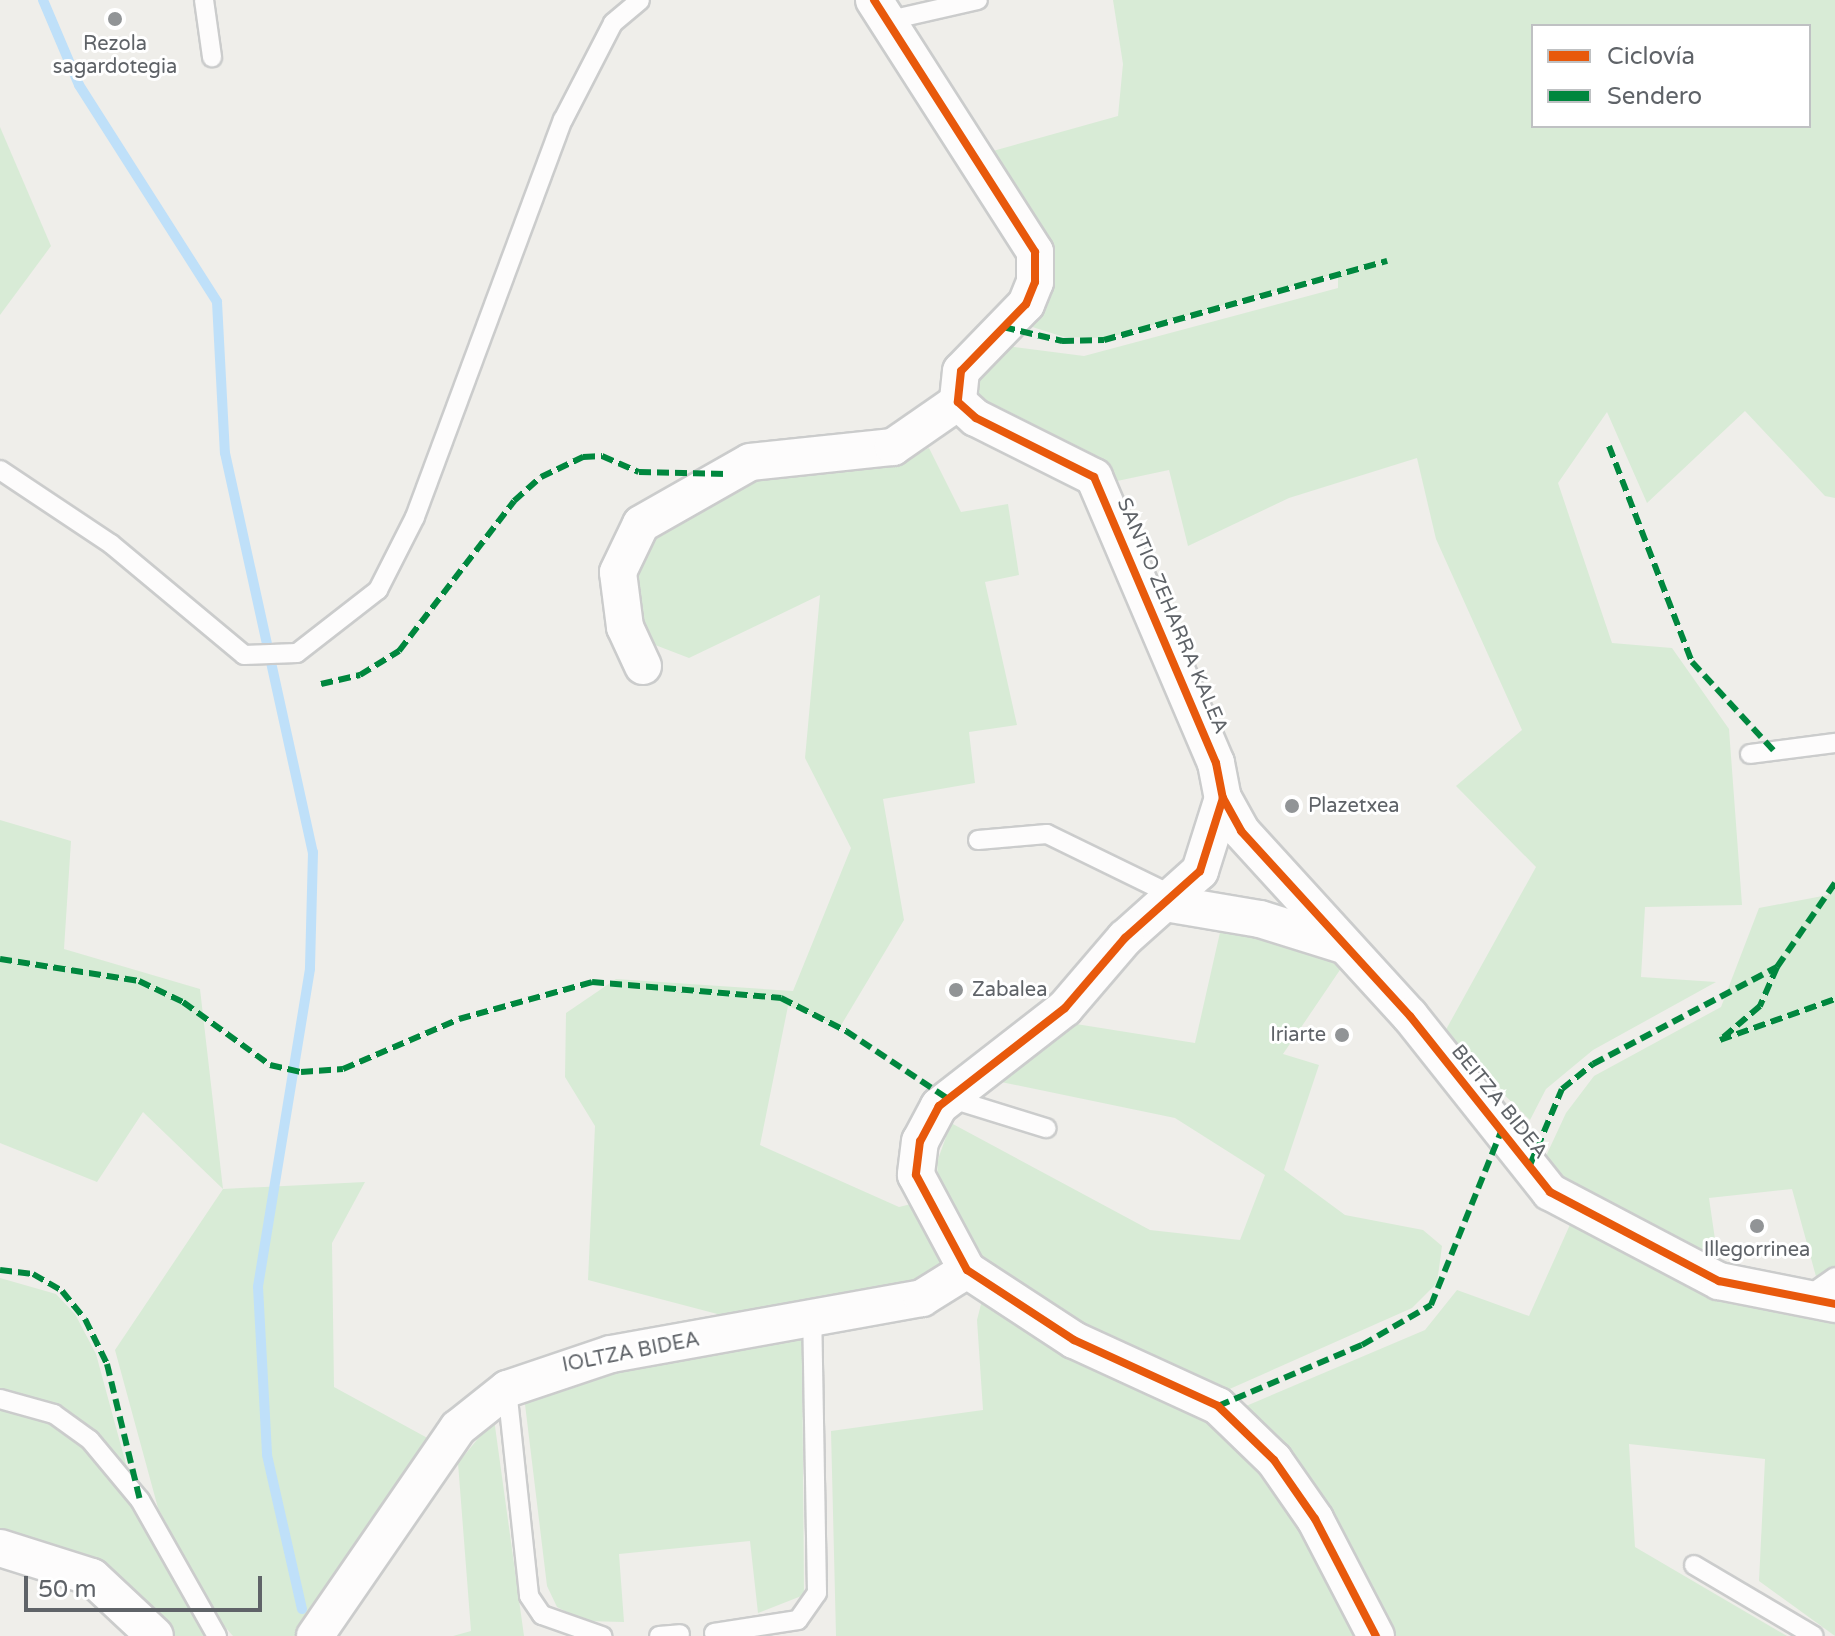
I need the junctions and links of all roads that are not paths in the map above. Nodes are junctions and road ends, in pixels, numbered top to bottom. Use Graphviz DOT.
graph roads {
  1 [pos="204,0"];
  2 [pos="640,0"];
  3 [pos="978,0"];
  4 [pos="882,10"];
  5 [pos="212,57"];
  6 [pos="958,402"];
  7 [pos="0,470"];
  8 [pos="643,666"];
  9 [pos="1835,743"];
  10 [pos="1750,754"];
  11 [pos="1223,798"];
  12 [pos="978,840"];
  13 [pos="1174,900"];
  14 [pos="1342,945"];
  15 [pos="947,1098"];
  16 [pos="1046,1128"];
  17 [pos="967,1270"];
  18 [pos="1835,1277"];
  19 [pos="1820,1301"];
  20 [pos="812,1320"];
  21 [pos="507,1389"];
  22 [pos="0,1399"];
  23 [pos="0,1548"];
  24 [pos="1694,1565"];
  25 [pos="714,1633"];
  26 [pos="680,1634"];
  27 [pos="155,1636"];
  28 [pos="217,1636"];
  29 [pos="315,1636"];
  30 [pos="602,1636"];
  31 [pos="659,1636"];
  32 [pos="1376,1636"];
  33 [pos="1814,1636"];
  1 -- 5 [label="lane"];
  2 -- 7 [label="lane"];
  3 -- 4 [label="lane"];
  4 -- 6 [label="street"];
  6 -- 8 [label="street"];
  6 -- 11 [label="street, SANTIO ZEHARRA KALEA"];
  9 -- 10 [label="lane"];
  11 -- 13 [label="street"];
  11 -- 14 [label="street, BEITZA BIDEA"];
  12 -- 13 [label="lane"];
  13 -- 14 [label="street, BEITZA BIDEA"];
  13 -- 15 [label="street"];
  14 -- 19 [label="street, BEITZA BIDEA"];
  15 -- 16 [label="lane"];
  15 -- 17 [label="street"];
  17 -- 20 [label="street, IOLTZA BIDEA"];
  17 -- 32 [label="street"];
  18 -- 19 [label="lane"];
  20 -- 21 [label="street, IOLTZA BIDEA"];
  20 -- 25 [label="lane"];
  21 -- 29 [label="street, IOLTZA BIDEA"];
  21 -- 30 [label="lane"];
  22 -- 28 [label="lane"];
  23 -- 27 [label="street"];
  24 -- 33 [label="lane"];
  26 -- 31 [label="lane"];
}
